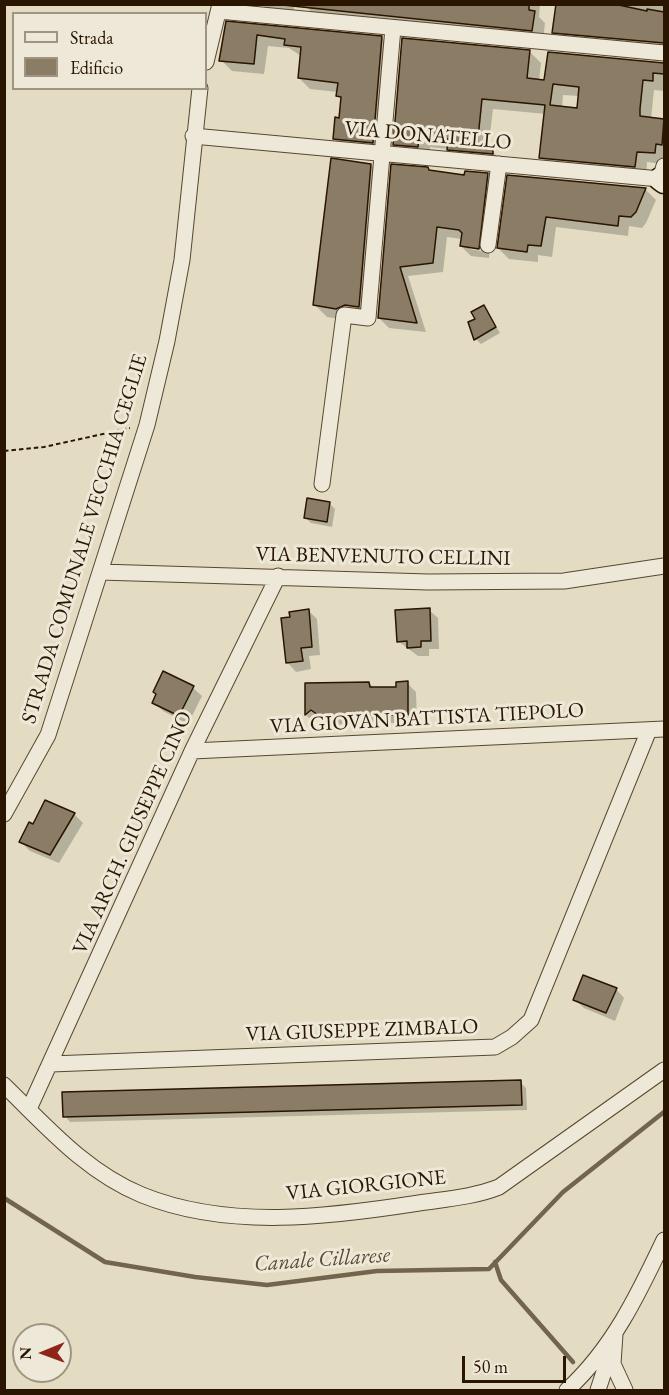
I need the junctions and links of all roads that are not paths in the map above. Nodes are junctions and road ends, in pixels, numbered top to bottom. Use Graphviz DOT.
graph roads {
  1 [pos="220,8"];
  2 [pos="393,28"];
  3 [pos="664,53"];
  4 [pos="207,58"];
  5 [pos="200,90"];
  6 [pos="193,136"];
  7 [pos="381,152"];
  8 [pos="499,164"];
  9 [pos="663,176"];
  10 [pos="488,245"];
  11 [pos="322,484"];
  12 [pos="664,566"];
  13 [pos="100,572"];
  14 [pos="278,576"];
  15 [pos="657,730"];
  16 [pos="192,751"];
  17 [pos="4,814"];
  18 [pos="51,1064"];
  19 [pos="664,1070"];
  20 [pos="4,1085"];
  21 [pos="29,1109"];
  22 [pos="664,1240"];
  23 [pos="615,1334"];
  24 [pos="585,1373"];
  25 [pos="567,1390"];
  26 [pos="579,1390"];
  27 [pos="598,1390"];
  28 [pos="625,1390"];
  1 -- 2 [label="street"];
  1 -- 4 [label="street"];
  2 -- 3 [label="street"];
  2 -- 7 [label="street"];
  5 -- 6 [label="street, STRADA COMUNALE VECCHIA CEGLIE"];
  6 -- 7 [label="street, VIA DONATELLO"];
  6 -- 13 [label="street, STRADA COMUNALE VECCHIA CEGLIE"];
  7 -- 8 [label="street, VIA DONATELLO"];
  7 -- 11 [label="street"];
  8 -- 9 [label="street, VIA DONATELLO"];
  8 -- 10 [label="street"];
  12 -- 14 [label="street, VIA BENVENUTO CELLINI"];
  13 -- 14 [label="street, VIA BENVENUTO CELLINI"];
  13 -- 17 [label="street, STRADA COMUNALE VECCHIA CEGLIE"];
  14 -- 16 [label="street, VIA ARCH. GIUSEPPE CINO"];
  15 -- 16 [label="street, VIA GIOVAN BATTISTA TIEPOLO"];
  15 -- 18 [label="street, VIA GIUSEPPE ZIMBALO"];
  16 -- 18 [label="street, VIA ARCH. GIUSEPPE CINO"];
  18 -- 21 [label="street, VIA ARCH. GIUSEPPE CINO"];
  19 -- 21 [label="street, VIA GIORGIONE"];
  20 -- 21 [label="street, VIA GIORGIONE"];
  22 -- 23 [label="street"];
  23 -- 24 [label="street"];
  23 -- 27 [label="street"];
  23 -- 28 [label="street"];
  24 -- 25 [label="street"];
  24 -- 26 [label="street"];
}
